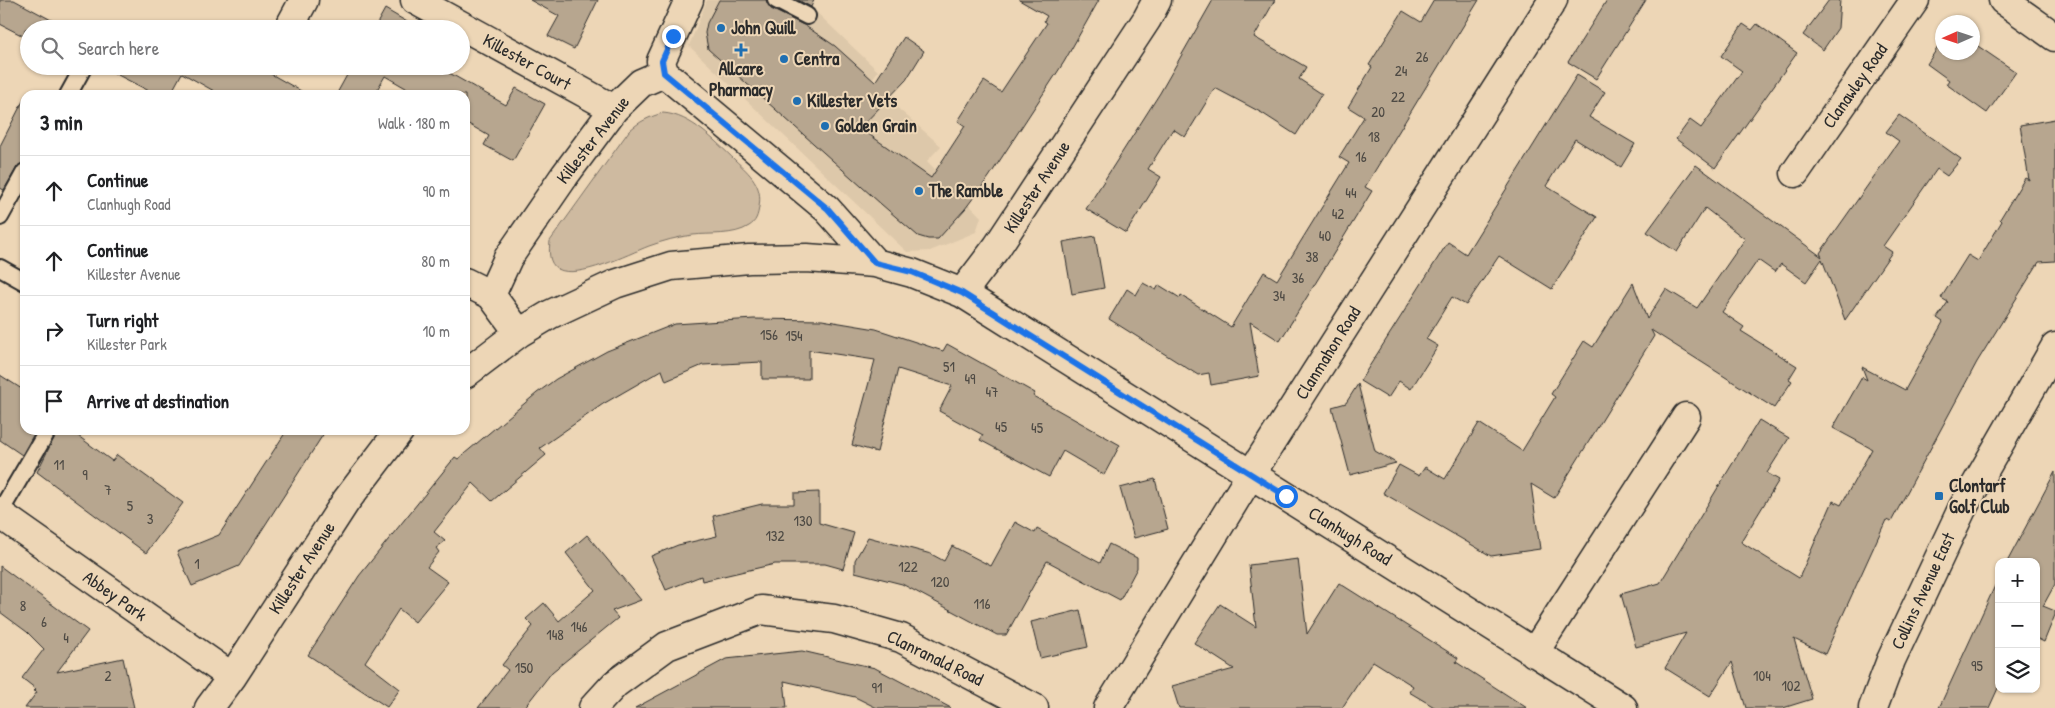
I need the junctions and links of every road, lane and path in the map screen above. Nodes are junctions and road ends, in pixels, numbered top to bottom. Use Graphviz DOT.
graph roads {
  1 [pos="304,0"];
  2 [pos="415,0"];
  3 [pos="690,0"];
  4 [pos="776,0"];
  5 [pos="1157,0"];
  6 [pos="1553,0"];
  7 [pos="1915,0"];
  8 [pos="2003,0"];
  9 [pos="807,16"];
  10 [pos="293,20"];
  11 [pos="452,20"];
  12 [pos="470,30"];
  13 [pos="2055,37"];
  14 [pos="664,73"];
  15 [pos="79,75"];
  16 [pos="71,90"];
  17 [pos="614,109"];
  18 [pos="1795,173"];
  19 [pos="20,181"];
  20 [pos="0,217"];
  21 [pos="875,263"];
  22 [pos="0,268"];
  23 [pos="20,279"];
  24 [pos="470,285"];
  25 [pos="962,293"];
  26 [pos="491,296"];
  27 [pos="519,333"];
  28 [pos="2055,348"];
  29 [pos="470,370"];
  30 [pos="1686,417"];
  31 [pos="45,435"];
  32 [pos="396,435"];
  33 [pos="1251,474"];
  34 [pos="0,513"];
  35 [pos="1534,653"];
  36 [pos="232,677"];
  37 [pos="209,708"];
  38 [pos="593,708"];
  39 [pos="1034,708"];
  40 [pos="1108,708"];
  41 [pos="1623,708"];
  42 [pos="1873,708"];
  1 -- 10 [label="street"];
  2 -- 11 [label="street, Killester Court"];
  3 -- 14 [label="street"];
  4 -- 9 [label="lane"];
  5 -- 25 [label="street, Killester Avenue"];
  6 -- 33 [label="street, Clanmahon Road"];
  7 -- 18 [label="street, Clanawley Road"];
  8 -- 13 [label="street"];
  12 -- 17 [label="street, Killester Court"];
  14 -- 17 [label="street, Killester Avenue"];
  14 -- 21 [label="street"];
  15 -- 16 [label="lane"];
  17 -- 26 [label="street, Killester Avenue"];
  19 -- 20 [label="lane"];
  21 -- 25 [label="street"];
  21 -- 27 [label="street"];
  22 -- 23 [label="lane"];
  24 -- 26 [label="street"];
  25 -- 33 [label="street, Clanhugh Road"];
  26 -- 27 [label="street"];
  27 -- 29 [label="street"];
  28 -- 42 [label="street, Collins Avenue East"];
  30 -- 35 [label="street"];
  31 -- 34 [label="lane"];
  32 -- 36 [label="street, Killester Avenue"];
  33 -- 35 [label="street, Clanhugh Road"];
  33 -- 40 [label="street, Clanmahon Road"];
  34 -- 36 [label="street, Abbey Park"];
  35 -- 41 [label="street, Clanhugh Road"];
  36 -- 37 [label="street, Killester Avenue"];
  38 -- 39 [label="street, Clanranald Road"];
}
